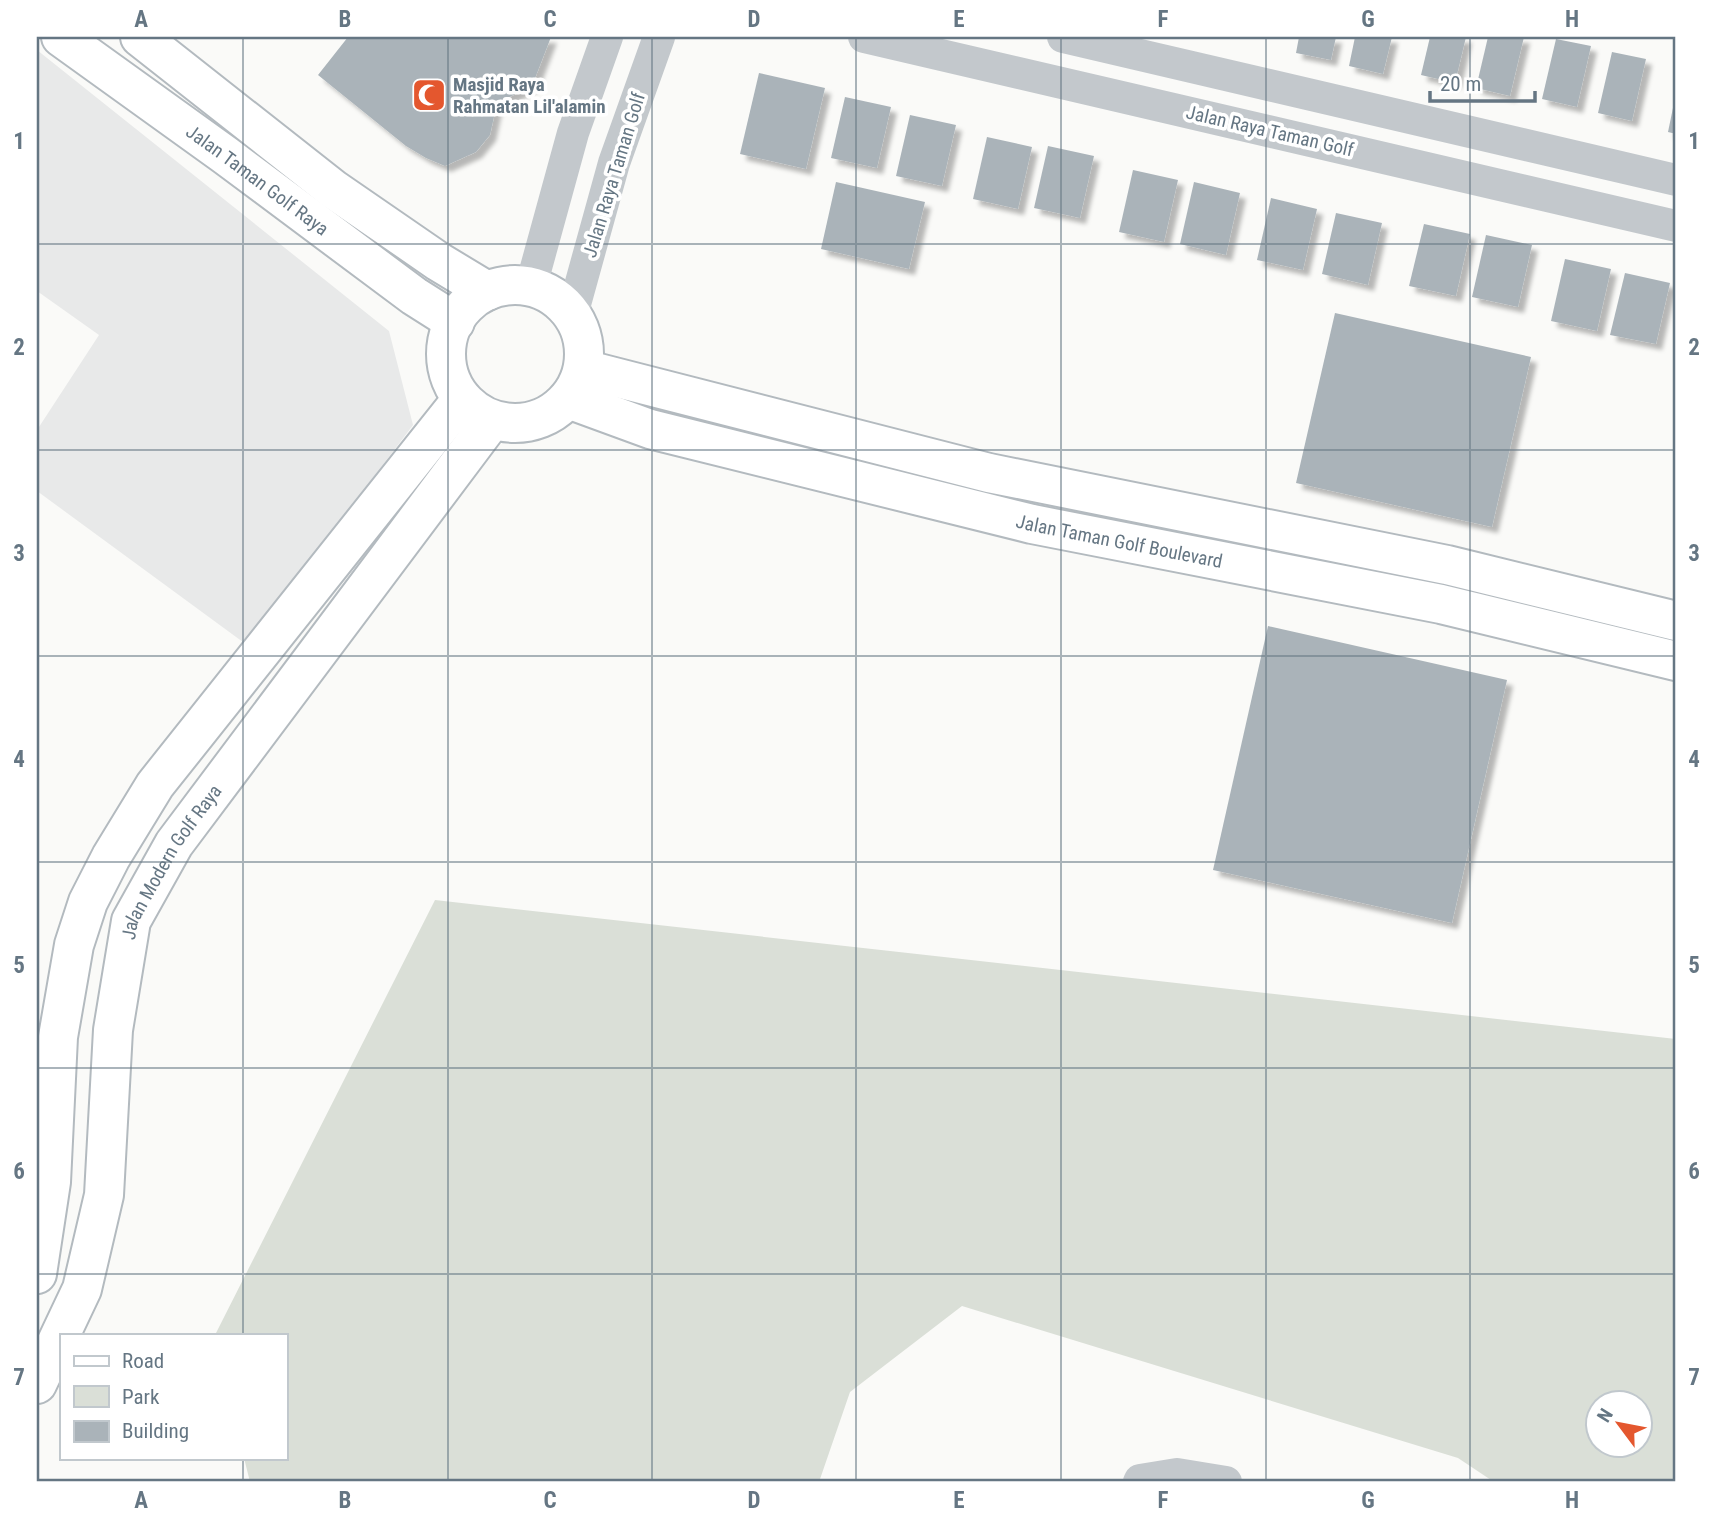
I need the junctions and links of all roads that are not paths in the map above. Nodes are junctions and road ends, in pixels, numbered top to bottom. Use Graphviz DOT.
graph roads {
  1 [pos="61,37"];
  2 [pos="140,37"];
  3 [pos="607,37"];
  4 [pos="659,37"];
  5 [pos="1063,37"];
  6 [pos="885,39"];
  7 [pos="1676,180"];
  8 [pos="559,185"];
  9 [pos="606,197"];
  10 [pos="1676,226"];
  11 [pos="531,286"];
  12 [pos="487,291"];
  13 [pos="572,315"];
  14 [pos="454,321"];
  15 [pos="575,384"];
  16 [pos="477,410"];
  17 [pos="1676,621"];
  18 [pos="1676,661"];
  19 [pos="37,1274"];
  20 [pos="61,1334"];
  21 [pos="60,1335"];
  22 [pos="37,1384"];
  23 [pos="1139,1482"];
  24 [pos="1226,1482"];
  1 -- 14 [label="street, Jalan Taman Golf Raya"];
  2 -- 12 [label="street, Jalan Taman Golf Raya"];
  3 -- 8 [label="street"];
  4 -- 9 [label="street, Jalan Raya Taman Golf"];
  5 -- 7 [label="street"];
  6 -- 10 [label="street, Jalan Raya Taman Golf"];
  8 -- 9 [label="street"];
  8 -- 11 [label="street"];
  9 -- 13 [label="street, Jalan Raya Taman Golf"];
  11 -- 12 [label="street"];
  11 -- 13 [label="street"];
  12 -- 14 [label="street"];
  13 -- 15 [label="street"];
  14 -- 16 [label="street"];
  15 -- 16 [label="street"];
  15 -- 17 [label="street, Jalan Taman Golf Boulevard"];
  15 -- 18 [label="street, Jalan Taman Golf Boulevard"];
  16 -- 19 [label="street"];
  16 -- 20 [label="street, Jalan Modern Golf Raya"];
  21 -- 22 [label="street, Jalan Modern Golf Raya"];
  23 -- 24 [label="street"];
}
